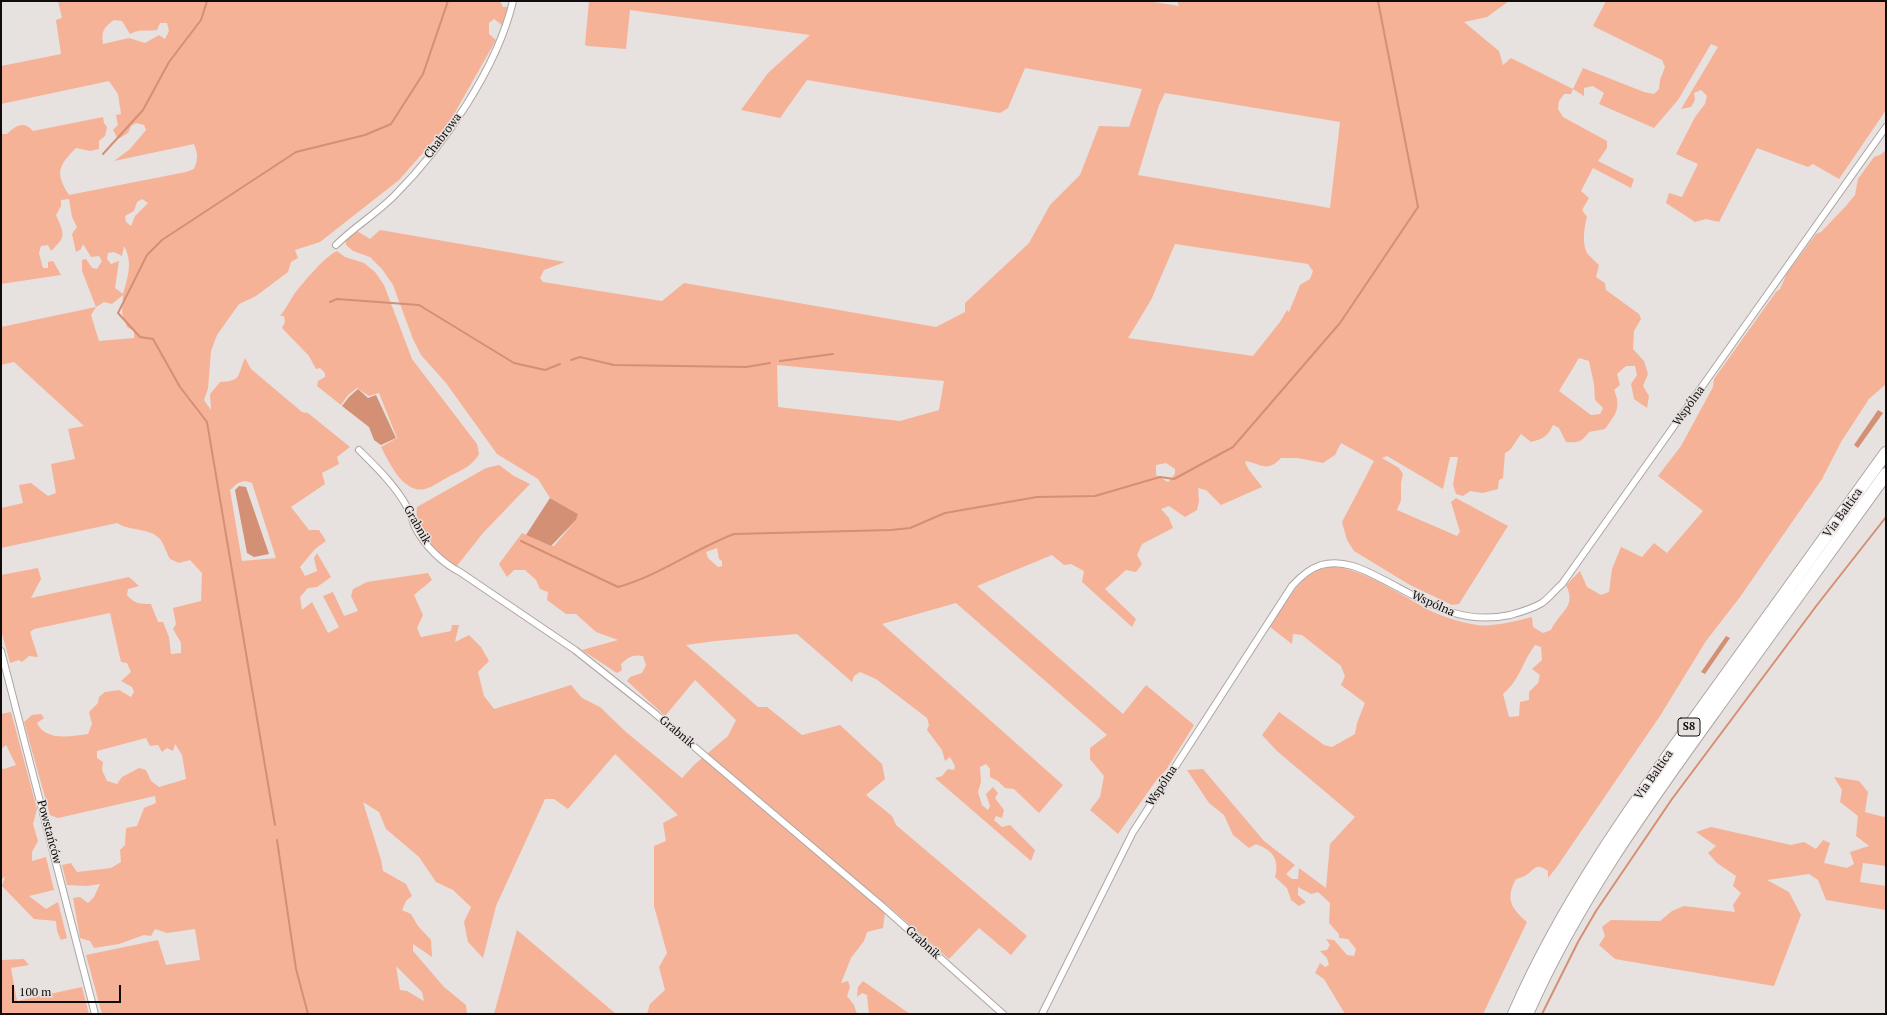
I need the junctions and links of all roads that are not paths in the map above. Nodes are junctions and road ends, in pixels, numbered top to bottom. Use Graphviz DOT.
graph roads {
  1 [pos="513,1"];
  2 [pos="1886,127"];
  3 [pos="336,245"];
  4 [pos="359,450"];
  5 [pos="1886,453"];
  6 [pos="1886,474"];
  7 [pos="1,651"];
  8 [pos="95,1014"];
  9 [pos="1003,1014"];
  10 [pos="1042,1014"];
  11 [pos="1514,1014"];
  12 [pos="1527,1014"];
  1 -- 3 [label="street, Chabrowa"];
  2 -- 10 [label="street, Wspólna"];
  4 -- 9 [label="street, Grabnik"];
  5 -- 11 [label="highway, Via Baltica / S8"];
  6 -- 12 [label="highway, Via Baltica / S8"];
  7 -- 8 [label="street, Powstańców"];
}
